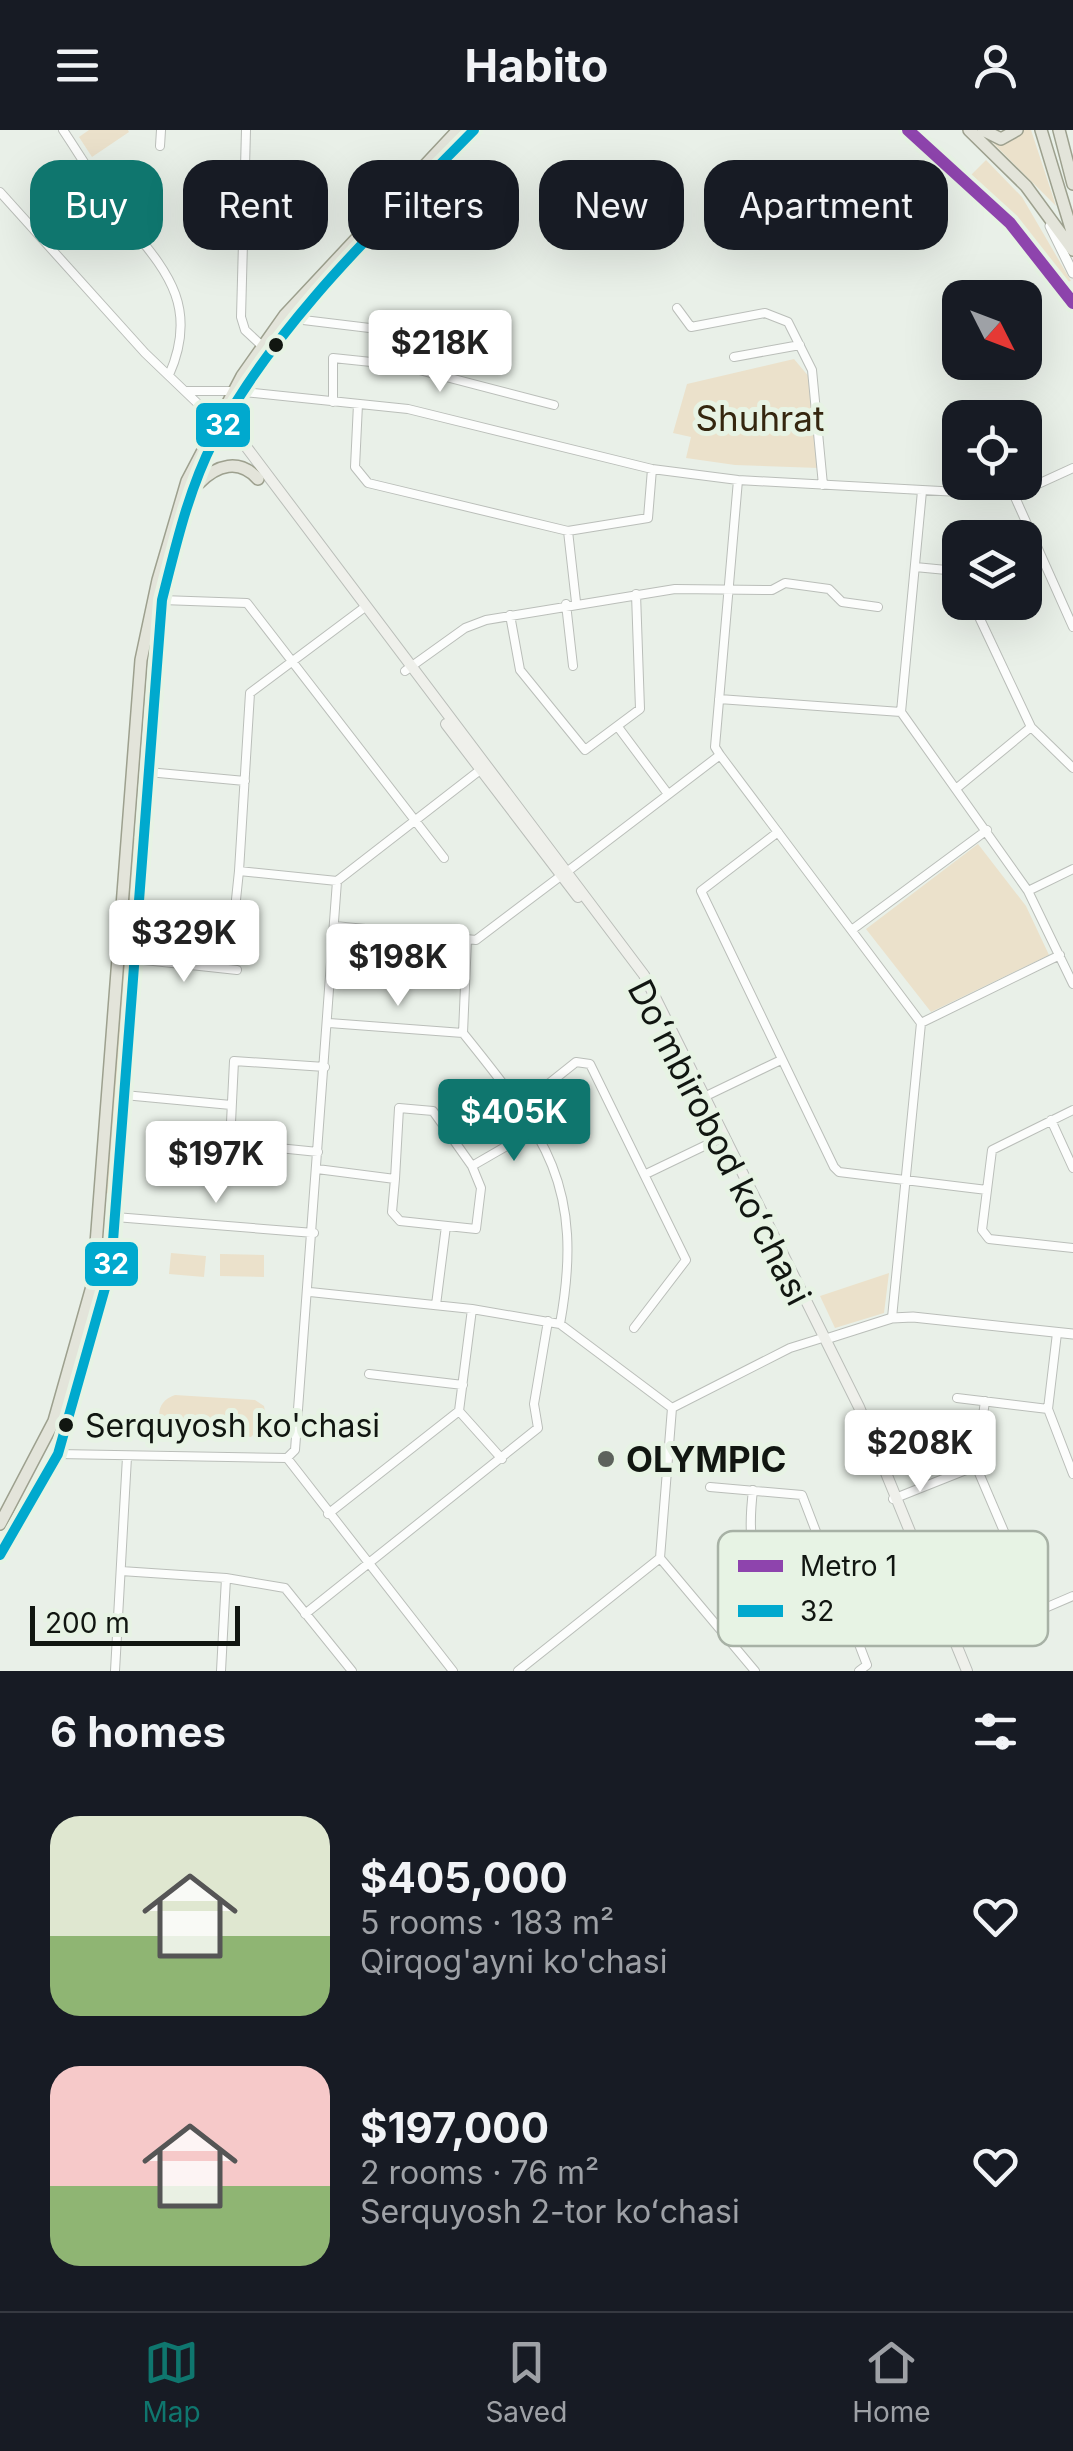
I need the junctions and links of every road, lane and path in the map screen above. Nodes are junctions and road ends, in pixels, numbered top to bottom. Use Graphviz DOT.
graph roads {
  1 [pos="63,130"];
  2 [pos="160,130"];
  3 [pos="246,130"];
  4 [pos="458,130"];
  5 [pos="474,130"];
  6 [pos="969,130"];
  7 [pos="983,130"];
  8 [pos="1017,130"];
  9 [pos="1040,130"];
  10 [pos="1058,130"];
  11 [pos="160,146"];
  12 [pos="1073,184"];
  13 [pos="0,192"];
  14 [pos="1038,201"];
  15 [pos="1073,234"];
  16 [pos="1073,250"];
  17 [pos="1073,272"];
  18 [pos="677,308"];
  19 [pos="295,319"];
  20 [pos="469,340"];
  21 [pos="800,345"];
  22 [pos="262,346"];
  23 [pos="734,357"];
  24 [pos="170,375"];
  25 [pos="187,391"];
  26 [pos="238,392"];
  27 [pos="333,402"];
  28 [pos="358,404"];
  29 [pos="554,404"];
  30 [pos="220,419"];
  31 [pos="652,468"];
  32 [pos="1073,468"];
  33 [pos="258,478"];
  34 [pos="738,480"];
  35 [pos="1042,482"];
  36 [pos="823,485"];
  37 [pos="922,491"];
  38 [pos="942,492"];
  39 [pos="190,495"];
  40 [pos="1016,500"];
  41 [pos="568,531"];
  42 [pos="915,566"];
  43 [pos="942,569"];
  44 [pos="730,589"];
  45 [pos="636,594"];
  46 [pos="162,600"];
  47 [pos="571,603"];
  48 [pos="878,607"];
  49 [pos="362,609"];
  50 [pos="510,615"];
  51 [pos="980,620"];
  52 [pos="1073,626"];
  53 [pos="292,661"];
  54 [pos="573,666"];
  55 [pos="408,668"];
  56 [pos="719,700"];
  57 [pos="901,712"];
  58 [pos="618,727"];
  59 [pos="1031,728"];
  60 [pos="720,755"];
  61 [pos="484,768"];
  62 [pos="1073,768"];
  63 [pos="148,772"];
  64 [pos="245,781"];
  65 [pos="957,788"];
  66 [pos="668,794"];
  67 [pos="416,822"];
  68 [pos="986,830"];
  69 [pos="130,832"];
  70 [pos="145,832"];
  71 [pos="778,832"];
  72 [pos="444,858"];
  73 [pos="1073,870"];
  74 [pos="239,871"];
  75 [pos="565,873"];
  76 [pos="337,881"];
  77 [pos="1028,891"];
  78 [pos="235,909"];
  79 [pos="336,926"];
  80 [pos="853,929"];
  81 [pos="467,939"];
  82 [pos="1060,955"];
  83 [pos="134,959"];
  84 [pos="237,970"];
  85 [pos="1073,984"];
  86 [pos="329,1023"];
  87 [pos="921,1023"];
  88 [pos="463,1033"];
  89 [pos="780,1060"];
  90 [pos="325,1068"];
  91 [pos="124,1094"];
  92 [pos="704,1097"];
  93 [pos="231,1104"];
  94 [pos="522,1105"];
  95 [pos="1073,1110"];
  96 [pos="1051,1120"];
  97 [pos="536,1130"];
  98 [pos="722,1137"];
  99 [pos="318,1152"];
  100 [pos="472,1166"];
  101 [pos="1073,1168"];
  102 [pos="317,1170"];
  103 [pos="646,1174"];
  104 [pos="395,1178"];
  105 [pos="904,1180"];
  106 [pos="987,1190"];
  107 [pos="101,1199"];
  108 [pos="116,1200"];
  109 [pos="115,1217"];
  110 [pos="446,1226"];
  111 [pos="314,1232"];
  112 [pos="1073,1248"];
  113 [pos="310,1292"];
  114 [pos="436,1305"];
  115 [pos="472,1309"];
  116 [pos="892,1318"];
  117 [pos="548,1321"];
  118 [pos="560,1324"];
  119 [pos="634,1328"];
  120 [pos="1057,1332"];
  121 [pos="1073,1334"];
  122 [pos="820,1339"];
  123 [pos="369,1374"];
  124 [pos="463,1385"];
  125 [pos="957,1398"];
  126 [pos="61,1402"];
  127 [pos="985,1402"];
  128 [pos="76,1405"];
  129 [pos="672,1408"];
  130 [pos="1048,1409"];
  131 [pos="459,1411"];
  132 [pos="58,1454"];
  133 [pos="127,1457"];
  134 [pos="287,1458"];
  135 [pos="502,1458"];
  136 [pos="976,1466"];
  137 [pos="1073,1474"];
  138 [pos="710,1487"];
  139 [pos="753,1490"];
  140 [pos="896,1498"];
  141 [pos="328,1514"];
  142 [pos="0,1524"];
  143 [pos="749,1531"];
  144 [pos="816,1531"];
  145 [pos="909,1531"];
  146 [pos="1004,1531"];
  147 [pos="4,1540"];
  148 [pos="0,1555"];
  149 [pos="660,1558"];
  150 [pos="368,1565"];
  151 [pos="120,1570"];
  152 [pos="226,1578"];
  153 [pos="1073,1596"];
  154 [pos="1048,1607"];
  155 [pos="305,1614"];
  156 [pos="718,1627"];
  157 [pos="734,1646"];
  158 [pos="859,1646"];
  159 [pos="954,1646"];
  160 [pos="114,1671"];
  161 [pos="221,1671"];
  162 [pos="352,1671"];
  163 [pos="453,1671"];
  164 [pos="518,1671"];
  165 [pos="755,1671"];
  166 [pos="858,1671"];
  167 [pos="964,1671"];
  1 -- 24 [label="street"];
  2 -- 11 [label="street"];
  3 -- 22 [label="street"];
  4 -- 22 [label="main road"];
  5 -- 19 [label="main road"];
  6 -- 14 [label="main road"];
  7 -- 8 [label="main road"];
  9 -- 15 [label="main road"];
  10 -- 12 [label="main road"];
  13 -- 24 [label="street"];
  14 -- 16 [label="main road"];
  14 -- 17 [label="street"];
  18 -- 21 [label="street"];
  19 -- 20 [label="street"];
  19 -- 26 [label="main road"];
  21 -- 23 [label="street"];
  21 -- 36 [label="street"];
  22 -- 26 [label="main road"];
  24 -- 25 [label="street"];
  25 -- 26 [label="street"];
  25 -- 30 [label="street"];
  26 -- 27 [label="street"];
  26 -- 30 [label="main road"];
  27 -- 28 [label="street"];
  27 -- 29 [label="street"];
  28 -- 31 [label="street"];
  28 -- 41 [label="street"];
  30 -- 33 [label="main road, Doʻmbirobod koʻchasi"];
  30 -- 39 [label="main road"];
  30 -- 49 [label="main road, Doʻmbirobod koʻchasi"];
  30 -- 69 [label="main road"];
  31 -- 34 [label="street"];
  31 -- 41 [label="street"];
  32 -- 35 [label="street"];
  33 -- 39 [label="main road"];
  33 -- 49 [label="main road, Doʻmbirobod koʻchasi"];
  34 -- 36 [label="street"];
  34 -- 44 [label="street"];
  36 -- 37 [label="street"];
  37 -- 38 [label="street"];
  37 -- 42 [label="street"];
  39 -- 46 [label="main road"];
  40 -- 52 [label="street"];
  41 -- 47 [label="street"];
  42 -- 43 [label="street"];
  42 -- 57 [label="street"];
  44 -- 45 [label="street"];
  44 -- 48 [label="street"];
  44 -- 56 [label="street"];
  45 -- 47 [label="street"];
  45 -- 58 [label="street"];
  46 -- 53 [label="street"];
  46 -- 63 [label="main road"];
  47 -- 50 [label="street"];
  47 -- 54 [label="street"];
  49 -- 53 [label="street"];
  49 -- 55 [label="main road, Doʻmbirobod koʻchasi"];
  50 -- 55 [label="street"];
  50 -- 58 [label="street"];
  51 -- 59 [label="street"];
  53 -- 64 [label="street"];
  53 -- 67 [label="street"];
  55 -- 61 [label="main road, Doʻmbirobod koʻchasi"];
  56 -- 57 [label="street"];
  56 -- 60 [label="street"];
  57 -- 65 [label="street"];
  58 -- 66 [label="street"];
  59 -- 62 [label="street"];
  59 -- 65 [label="street"];
  60 -- 66 [label="street"];
  60 -- 71 [label="street"];
  61 -- 67 [label="street"];
  61 -- 75 [label="main road, Doʻmbirobod koʻchasi"];
  63 -- 64 [label="street"];
  63 -- 70 [label="main road"];
  64 -- 74 [label="street"];
  65 -- 68 [label="street"];
  66 -- 75 [label="street"];
  67 -- 72 [label="street"];
  67 -- 76 [label="street"];
  68 -- 77 [label="street"];
  68 -- 80 [label="street"];
  69 -- 70 [label="main road"];
  69 -- 107 [label="main road"];
  70 -- 83 [label="main road"];
  71 -- 80 [label="street"];
  71 -- 89 [label="street"];
  73 -- 77 [label="street"];
  74 -- 76 [label="street"];
  74 -- 78 [label="street"];
  75 -- 81 [label="street"];
  75 -- 92 [label="main road, Doʻmbirobod koʻchasi"];
  76 -- 79 [label="street"];
  77 -- 82 [label="street"];
  79 -- 81 [label="street"];
  79 -- 86 [label="street"];
  80 -- 87 [label="street"];
  81 -- 88 [label="street"];
  82 -- 85 [label="street"];
  82 -- 87 [label="street"];
  83 -- 84 [label="street"];
  83 -- 91 [label="main road"];
  86 -- 88 [label="street"];
  86 -- 90 [label="street"];
  87 -- 105 [label="street"];
  88 -- 94 [label="street"];
  89 -- 92 [label="street"];
  89 -- 105 [label="street"];
  90 -- 93 [label="street"];
  90 -- 99 [label="street"];
  91 -- 93 [label="street"];
  91 -- 108 [label="main road"];
  92 -- 98 [label="main road, Doʻmbirobod koʻchasi"];
  93 -- 99 [label="street"];
  94 -- 97 [label="street"];
  94 -- 103 [label="street"];
  95 -- 96 [label="street"];
  96 -- 101 [label="street"];
  96 -- 106 [label="street"];
  97 -- 100 [label="street"];
  97 -- 118 [label="street"];
  98 -- 103 [label="street"];
  98 -- 122 [label="main road, Doʻmbirobod koʻchasi"];
  99 -- 102 [label="street"];
  100 -- 104 [label="street"];
  100 -- 110 [label="street"];
  102 -- 104 [label="street"];
  102 -- 111 [label="street"];
  103 -- 119 [label="street"];
  104 -- 110 [label="street"];
  105 -- 106 [label="street"];
  105 -- 116 [label="street"];
  106 -- 112 [label="street"];
  107 -- 108 [label="main road"];
  107 -- 126 [label="main road"];
  108 -- 109 [label="main road"];
  109 -- 111 [label="street"];
  109 -- 128 [label="main road"];
  110 -- 114 [label="street"];
  111 -- 113 [label="street"];
  113 -- 114 [label="street"];
  113 -- 134 [label="street"];
  114 -- 115 [label="street"];
  115 -- 117 [label="street"];
  115 -- 124 [label="street"];
  116 -- 120 [label="street"];
  116 -- 122 [label="street"];
  117 -- 118 [label="street"];
  117 -- 135 [label="street"];
  118 -- 129 [label="street"];
  120 -- 121 [label="street"];
  120 -- 130 [label="street"];
  122 -- 129 [label="street"];
  122 -- 140 [label="main road, Doʻmbirobod koʻchasi"];
  123 -- 124 [label="street"];
  124 -- 131 [label="street"];
  125 -- 127 [label="street"];
  126 -- 128 [label="main road"];
  126 -- 142 [label="main road"];
  127 -- 130 [label="street"];
  127 -- 136 [label="street"];
  128 -- 132 [label="main road"];
  129 -- 149 [label="street"];
  130 -- 137 [label="street"];
  131 -- 135 [label="street"];
  131 -- 141 [label="street"];
  132 -- 133 [label="street"];
  132 -- 147 [label="main road"];
  133 -- 134 [label="street"];
  133 -- 151 [label="street"];
  134 -- 141 [label="street"];
  135 -- 150 [label="street"];
  136 -- 140 [label="street"];
  136 -- 146 [label="street"];
  138 -- 139 [label="street"];
  139 -- 143 [label="street"];
  139 -- 144 [label="street"];
  140 -- 145 [label="main road, Doʻmbirobod koʻchasi"];
  141 -- 150 [label="street"];
  147 -- 148 [label="main road"];
  149 -- 156 [label="street"];
  149 -- 164 [label="street"];
  150 -- 155 [label="street"];
  150 -- 163 [label="street"];
  151 -- 152 [label="street"];
  151 -- 160 [label="street"];
  152 -- 155 [label="street"];
  152 -- 161 [label="street"];
  153 -- 154 [label="street"];
  155 -- 162 [label="street"];
  157 -- 165 [label="street"];
  158 -- 166 [label="street"];
  159 -- 167 [label="main road, Doʻmbirobod koʻchasi"];
}
